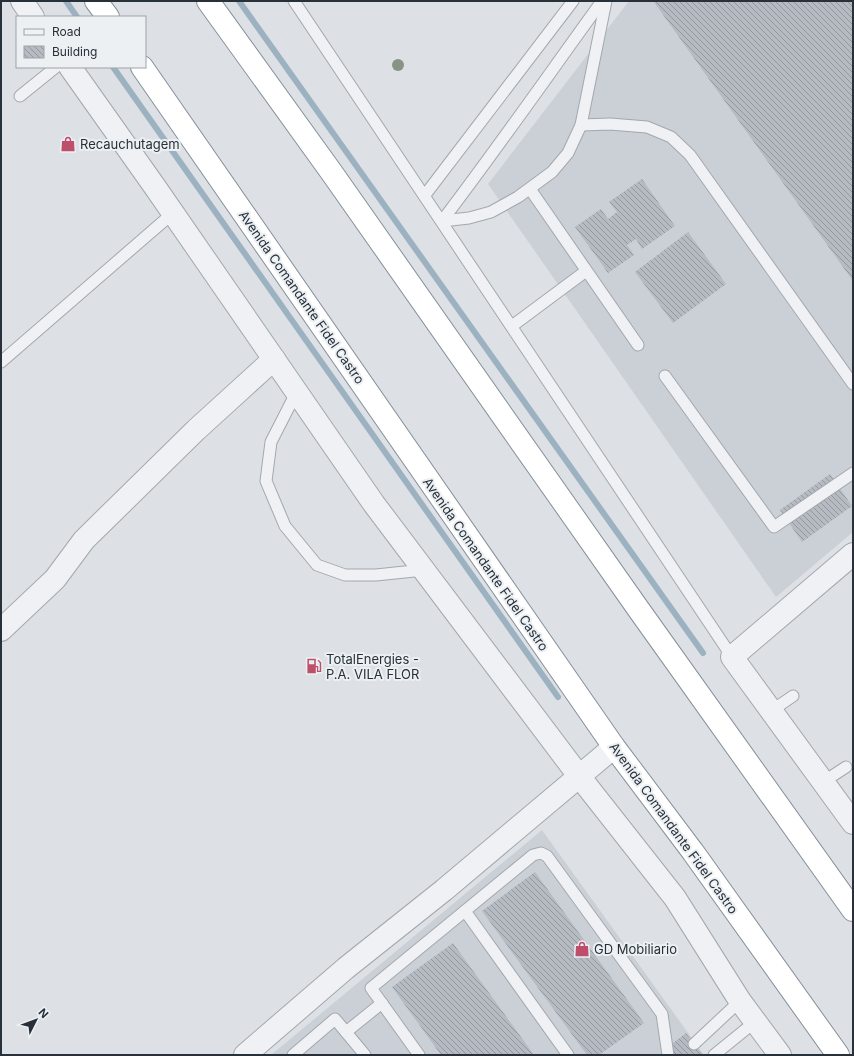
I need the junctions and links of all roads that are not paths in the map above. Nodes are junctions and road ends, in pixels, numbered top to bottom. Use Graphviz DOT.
graph roads {
  1 [pos="22,1"];
  2 [pos="96,1"];
  3 [pos="208,1"];
  4 [pos="294,1"];
  5 [pos="573,1"];
  6 [pos="602,1"];
  7 [pos="606,1"];
  8 [pos="32,16"];
  9 [pos="107,16"];
  10 [pos="55,68"];
  11 [pos="71,68"];
  12 [pos="143,68"];
  13 [pos="20,96"];
  14 [pos="581,125"];
  15 [pos="530,189"];
  16 [pos="425,195"];
  17 [pos="173,213"];
  18 [pos="442,221"];
  19 [pos="586,271"];
  20 [pos="512,326"];
  21 [pos="638,345"];
  22 [pos="274,358"];
  23 [pos="1,362"];
  24 [pos="665,376"];
  25 [pos="853,384"];
  26 [pos="296,393"];
  27 [pos="853,473"];
  28 [pos="853,554"];
  29 [pos="424,570"];
  30 [pos="1,630"];
  31 [pos="732,657"];
  32 [pos="793,696"];
  33 [pos="771,711"];
  34 [pos="614,747"];
  35 [pos="846,767"];
  36 [pos="580,776"];
  37 [pos="824,782"];
  38 [pos="853,823"];
  39 [pos="465,910"];
  40 [pos="853,910"];
  41 [pos="740,1001"];
  42 [pos="382,1003"];
  43 [pos="756,1021"];
  44 [pos="346,1032"];
  45 [pos="694,1044"];
  46 [pos="245,1055"];
  47 [pos="293,1055"];
  48 [pos="364,1055"];
  49 [pos="419,1055"];
  50 [pos="568,1055"];
  51 [pos="668,1055"];
  52 [pos="714,1055"];
  53 [pos="780,1055"];
  54 [pos="838,1055"];
  1 -- 8 [label="street"];
  2 -- 9 [label="highway"];
  3 -- 40 [label="highway"];
  4 -- 16 [label="lane"];
  5 -- 16 [label="lane"];
  6 -- 18 [label="lane"];
  7 -- 14 [label="lane"];
  10 -- 13 [label="lane"];
  11 -- 17 [label="street"];
  12 -- 34 [label="highway, Avenida Comandante Fidel Castro"];
  14 -- 15 [label="lane"];
  14 -- 25 [label="lane"];
  15 -- 18 [label="lane"];
  15 -- 19 [label="lane"];
  16 -- 18 [label="lane"];
  17 -- 22 [label="street"];
  17 -- 23 [label="lane"];
  18 -- 20 [label="lane"];
  19 -- 20 [label="lane"];
  19 -- 21 [label="lane"];
  20 -- 31 [label="lane"];
  22 -- 26 [label="street"];
  22 -- 30 [label="street"];
  24 -- 27 [label="lane"];
  26 -- 29 [label="street"];
  26 -- 29 [label="lane"];
  28 -- 31 [label="street"];
  29 -- 36 [label="street"];
  31 -- 33 [label="street"];
  32 -- 33 [label="lane"];
  33 -- 37 [label="street"];
  34 -- 36 [label="street"];
  34 -- 54 [label="highway, Avenida Comandante Fidel Castro"];
  35 -- 37 [label="lane"];
  36 -- 41 [label="street"];
  36 -- 46 [label="street"];
  37 -- 38 [label="street"];
  39 -- 42 [label="lane"];
  39 -- 50 [label="lane"];
  39 -- 51 [label="lane"];
  41 -- 43 [label="street"];
  41 -- 45 [label="lane"];
  42 -- 44 [label="lane"];
  42 -- 49 [label="lane"];
  43 -- 52 [label="lane"];
  43 -- 53 [label="street"];
  44 -- 47 [label="lane"];
  44 -- 48 [label="lane"];
}
